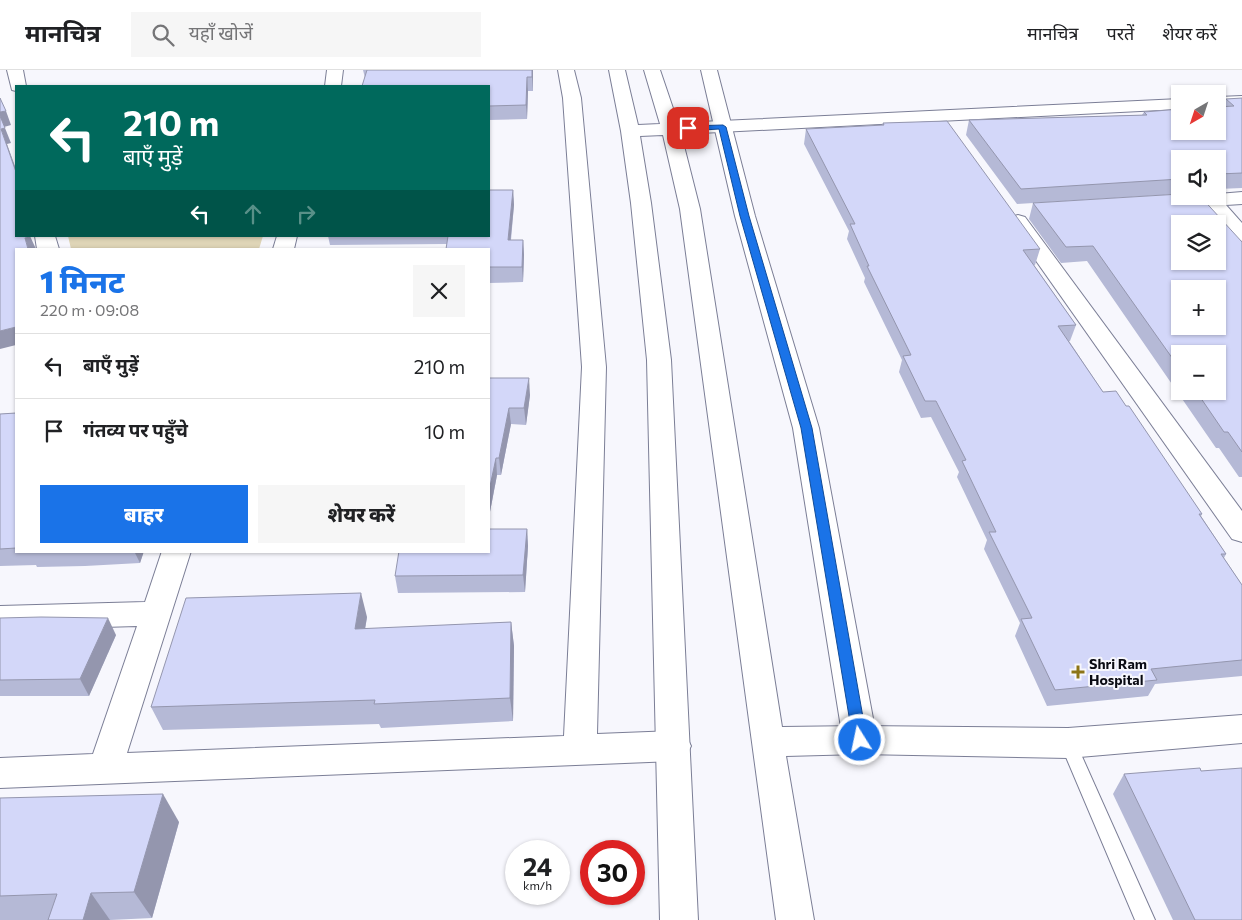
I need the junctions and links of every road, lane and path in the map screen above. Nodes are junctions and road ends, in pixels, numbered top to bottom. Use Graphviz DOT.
graph roads {
  1 [pos="15,70"];
  2 [pos="566,70"];
  3 [pos="617,70"];
  4 [pos="652,70"];
  5 [pos="709,70"];
  6 [pos="18,85"];
  7 [pos="1242,101"];
  8 [pos="1226,102"];
  9 [pos="1171,104"];
  10 [pos="941,116"];
  11 [pos="723,127"];
  12 [pos="670,129"];
  13 [pos="630,131"];
  14 [pos="959,140"];
  15 [pos="1242,198"];
  16 [pos="1226,199"];
  17 [pos="1171,203"];
  18 [pos="1151,204"];
  19 [pos="1215,205"];
  20 [pos="1016,209"];
  21 [pos="1242,235"];
  22 [pos="1242,532"];
  23 [pos="176,553"];
  24 [pos="155,614"];
  25 [pos="0,618"];
  26 [pos="1242,729"];
  27 [pos="860,740"];
  28 [pos="767,742"];
  29 [pos="1068,743"];
  30 [pos="674,746"];
  31 [pos="580,750"];
  32 [pos="105,769"];
  33 [pos="0,774"];
  34 [pos="679,920"];
  35 [pos="795,920"];
  36 [pos="1145,920"];
  1 -- 6 [label="street"];
  2 -- 31 [label="street"];
  3 -- 13 [label="street"];
  4 -- 12 [label="street"];
  5 -- 11 [label="street"];
  7 -- 8 [label="street"];
  9 -- 10 [label="street"];
  10 -- 11 [label="street"];
  10 -- 14 [label="street"];
  11 -- 12 [label="street"];
  11 -- 27 [label="street"];
  12 -- 13 [label="street"];
  12 -- 28 [label="street"];
  13 -- 30 [label="street"];
  15 -- 16 [label="street"];
  17 -- 18 [label="street"];
  19 -- 21 [label="street"];
  20 -- 22 [label="street"];
  23 -- 24 [label="street"];
  24 -- 25 [label="street"];
  24 -- 32 [label="street"];
  26 -- 29 [label="street"];
  27 -- 28 [label="street"];
  27 -- 29 [label="street"];
  28 -- 35 [label="street"];
  29 -- 36 [label="lane"];
  30 -- 31 [label="street"];
  30 -- 34 [label="street"];
  31 -- 32 [label="street"];
  32 -- 33 [label="street"];
}
